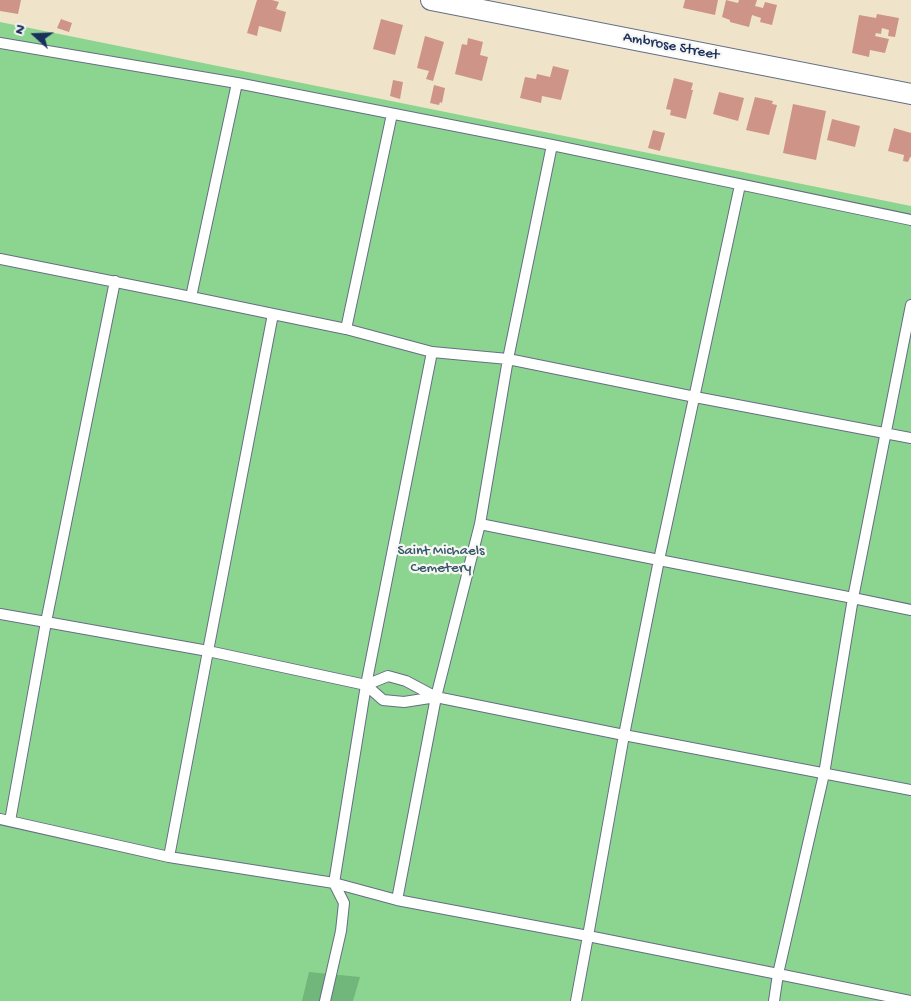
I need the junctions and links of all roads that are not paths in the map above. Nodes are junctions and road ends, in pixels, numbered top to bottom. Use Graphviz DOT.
graph roads {
  1 [pos="431,0"];
  2 [pos="486,6"];
  3 [pos="0,43"];
  4 [pos="237,83"];
  5 [pos="911,94"];
  6 [pos="392,114"];
  7 [pos="552,145"];
  8 [pos="740,184"];
  9 [pos="911,220"];
  10 [pos="0,259"];
  11 [pos="115,281"];
  12 [pos="191,297"];
  13 [pos="911,305"];
  14 [pos="274,314"];
  15 [pos="346,329"];
  16 [pos="432,352"];
  17 [pos="508,359"];
  18 [pos="694,398"];
  19 [pos="886,433"];
  20 [pos="911,438"];
  21 [pos="480,524"];
  22 [pos="659,560"];
  23 [pos="853,598"];
  24 [pos="911,610"];
  25 [pos="0,614"];
  26 [pos="46,622"];
  27 [pos="208,651"];
  28 [pos="366,685"];
  29 [pos="436,697"];
  30 [pos="624,735"];
  31 [pos="824,774"];
  32 [pos="911,790"];
  33 [pos="5,820"];
  34 [pos="169,857"];
  35 [pos="334,883"];
  36 [pos="396,900"];
  37 [pos="588,936"];
  38 [pos="778,974"];
  39 [pos="911,1000"];
  40 [pos="326,1001"];
  41 [pos="576,1001"];
  42 [pos="774,1001"];
  1 -- 2 [label="street, Ambrose Street"];
  2 -- 5 [label="street, Ambrose Street"];
  3 -- 4 [label="lane"];
  4 -- 6 [label="lane"];
  4 -- 12 [label="lane"];
  6 -- 7 [label="lane"];
  6 -- 15 [label="lane"];
  7 -- 8 [label="lane"];
  7 -- 17 [label="lane"];
  8 -- 9 [label="lane"];
  8 -- 18 [label="lane"];
  10 -- 11 [label="lane"];
  11 -- 12 [label="lane"];
  11 -- 26 [label="lane"];
  12 -- 14 [label="lane"];
  13 -- 19 [label="lane"];
  14 -- 15 [label="lane"];
  14 -- 27 [label="lane"];
  15 -- 16 [label="lane"];
  16 -- 17 [label="lane"];
  16 -- 28 [label="lane"];
  17 -- 18 [label="lane"];
  17 -- 21 [label="lane"];
  18 -- 19 [label="lane"];
  18 -- 22 [label="lane"];
  19 -- 20 [label="lane"];
  19 -- 23 [label="lane"];
  21 -- 22 [label="lane"];
  21 -- 29 [label="lane"];
  22 -- 23 [label="lane"];
  22 -- 30 [label="lane"];
  23 -- 24 [label="lane"];
  23 -- 31 [label="lane"];
  25 -- 26 [label="lane"];
  26 -- 27 [label="lane"];
  26 -- 33 [label="lane"];
  27 -- 28 [label="lane"];
  27 -- 34 [label="lane"];
  28 -- 29 [label="lane"];
  28 -- 29 [label="lane"];
  28 -- 35 [label="lane"];
  29 -- 30 [label="lane"];
  29 -- 36 [label="lane"];
  30 -- 31 [label="lane"];
  30 -- 37 [label="lane"];
  31 -- 32 [label="lane"];
  31 -- 38 [label="lane"];
  33 -- 34 [label="lane"];
  34 -- 35 [label="lane"];
  35 -- 36 [label="lane"];
  35 -- 40 [label="lane"];
  36 -- 37 [label="lane"];
  37 -- 38 [label="lane"];
  37 -- 41 [label="lane"];
  38 -- 39 [label="lane"];
  38 -- 42 [label="lane"];
}
